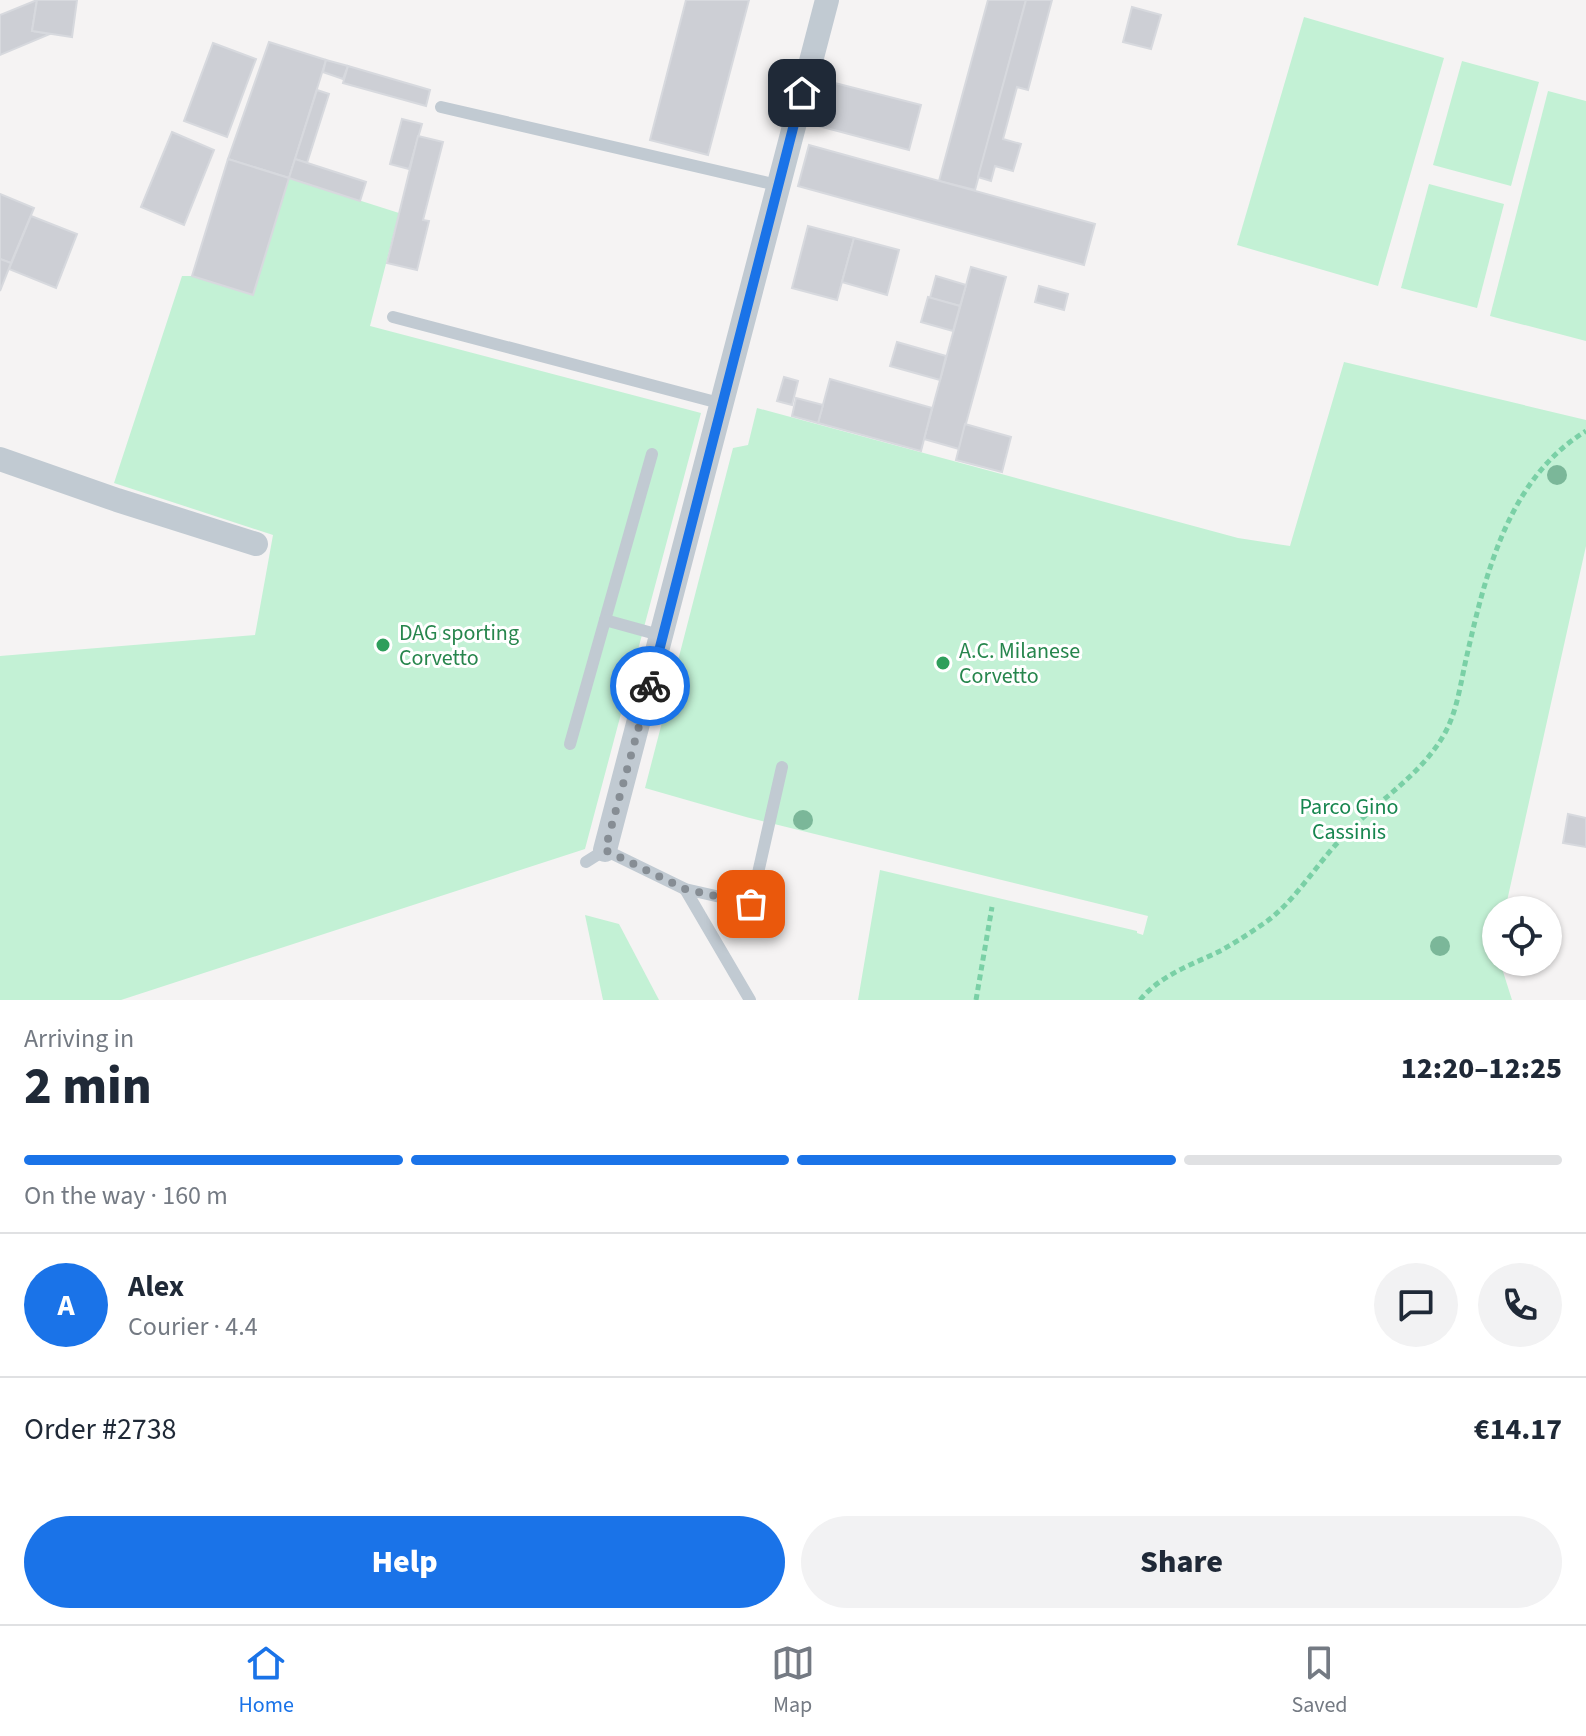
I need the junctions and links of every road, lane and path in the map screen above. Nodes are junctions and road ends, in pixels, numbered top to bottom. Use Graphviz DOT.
graph roads {
  1 [pos="827,0"];
  2 [pos="441,107"];
  3 [pos="777,185"];
  4 [pos="393,317"];
  5 [pos="723,405"];
  6 [pos="1586,431"];
  7 [pos="652,454"];
  8 [pos="0,459"];
  9 [pos="256,544"];
  10 [pos="605,620"];
  11 [pos="663,636"];
  12 [pos="570,744"];
  13 [pos="782,767"];
  14 [pos="597,860"];
  15 [pos="685,889"];
  16 [pos="992,907"];
  17 [pos="750,1000"];
  18 [pos="976,1000"];
  19 [pos="1140,1000"];
  1 -- 3 [label="street"];
  2 -- 3 [label="lane"];
  3 -- 5 [label="street"];
  4 -- 5 [label="lane"];
  5 -- 11 [label="street"];
  6 -- 19 [label="path"];
  7 -- 10 [label="lane"];
  8 -- 9 [label="street"];
  10 -- 11 [label="lane"];
  10 -- 12 [label="lane"];
  11 -- 14 [label="street"];
  13 -- 15 [label="lane"];
  14 -- 15 [label="lane"];
  15 -- 17 [label="lane"];
  16 -- 18 [label="path"];
}
